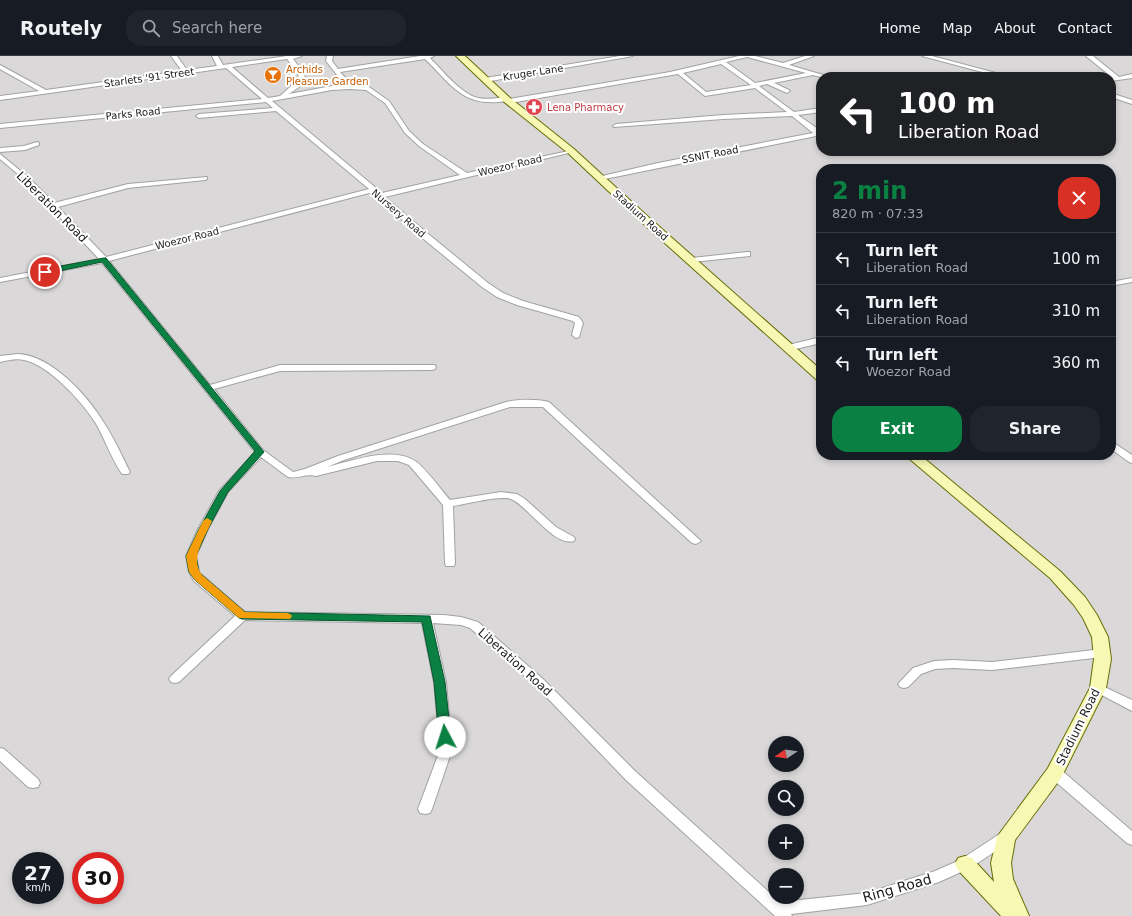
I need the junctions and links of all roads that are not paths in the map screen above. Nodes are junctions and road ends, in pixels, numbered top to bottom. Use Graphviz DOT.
graph roads {
  1 [pos="174,56"];
  2 [pos="215,56"];
  3 [pos="299,56"];
  4 [pos="330,56"];
  5 [pos="428,56"];
  6 [pos="460,56"];
  7 [pos="630,56"];
  8 [pos="746,56"];
  9 [pos="749,56"];
  10 [pos="811,56"];
  11 [pos="925,56"];
  12 [pos="1089,56"];
  13 [pos="289,57"];
  14 [pos="259,59"];
  15 [pos="723,63"];
  16 [pos="782,65"];
  17 [pos="0,67"];
  18 [pos="224,67"];
  19 [pos="336,71"];
  20 [pos="186,72"];
  21 [pos="679,72"];
  22 [pos="988,72"];
  23 [pos="1109,72"];
  24 [pos="813,74"];
  25 [pos="816,75"];
  26 [pos="1132,76"];
  27 [pos="1118,79"];
  28 [pos="484,80"];
  29 [pos="769,83"];
  30 [pos="755,86"];
  31 [pos="350,87"];
  32 [pos="787,91"];
  33 [pos="46,92"];
  34 [pos="283,96"];
  35 [pos="1116,97"];
  36 [pos="0,98"];
  37 [pos="266,100"];
  38 [pos="508,100"];
  39 [pos="1132,102"];
  40 [pos="277,109"];
  41 [pos="816,111"];
  42 [pos="251,112"];
  43 [pos="792,114"];
  44 [pos="199,116"];
  45 [pos="0,126"];
  46 [pos="616,126"];
  47 [pos="816,130"];
  48 [pos="816,134"];
  49 [pos="37,144"];
  50 [pos="0,150"];
  51 [pos="571,151"];
  52 [pos="0,156"];
  53 [pos="466,176"];
  54 [pos="205,178"];
  55 [pos="600,178"];
  56 [pos="376,193"];
  57 [pos="53,206"];
  58 [pos="747,254"];
  59 [pos="104,260"];
  60 [pos="692,260"];
  61 [pos="0,280"];
  62 [pos="1132,280"];
  63 [pos="1116,282"];
  64 [pos="576,334"];
  65 [pos="816,341"];
  66 [pos="787,348"];
  67 [pos="0,358"];
  68 [pos="432,367"];
  69 [pos="816,373"];
  70 [pos="208,388"];
  71 [pos="1116,448"];
  72 [pos="260,452"];
  73 [pos="918,460"];
  74 [pos="1132,460"];
  75 [pos="125,472"];
  76 [pos="291,475"];
  77 [pos="448,504"];
  78 [pos="570,539"];
  79 [pos="696,541"];
  80 [pos="450,563"];
  81 [pos="242,616"];
  82 [pos="426,619"];
  83 [pos="1102,653"];
  84 [pos="175,679"];
  85 [pos="904,684"];
  86 [pos="1098,688"];
  87 [pos="1132,706"];
  88 [pos="0,753"];
  89 [pos="1055,773"];
  90 [pos="33,783"];
  91 [pos="426,809"];
  92 [pos="1006,836"];
  93 [pos="1132,839"];
  94 [pos="965,864"];
  95 [pos="781,912"];
  96 [pos="1014,916"];
  97 [pos="1019,916"];
  1 -- 20 [label="street"];
  2 -- 18 [label="street"];
  3 -- 13 [label="street, Starlets '91 Street"];
  4 -- 19 [label="street"];
  5 -- 19 [label="street"];
  5 -- 38 [label="street"];
  6 -- 28 [label="main road, Stadium Road"];
  7 -- 28 [label="street, Kruger Lane"];
  8 -- 15 [label="street"];
  9 -- 16 [label="street"];
  10 -- 16 [label="street"];
  11 -- 22 [label="street"];
  12 -- 23 [label="street"];
  13 -- 14 [label="street, Starlets '91 Street"];
  13 -- 34 [label="street"];
  14 -- 18 [label="street, Starlets '91 Street"];
  15 -- 21 [label="street"];
  15 -- 30 [label="street"];
  16 -- 24 [label="street"];
  17 -- 33 [label="street"];
  18 -- 20 [label="street, Starlets '91 Street"];
  18 -- 37 [label="street, Nursery Road"];
  19 -- 31 [label="street"];
  20 -- 33 [label="street, Starlets '91 Street"];
  21 -- 30 [label="street"];
  21 -- 38 [label="street"];
  24 -- 25 [label="street"];
  24 -- 29 [label="street"];
  26 -- 27 [label="street"];
  28 -- 38 [label="main road, Stadium Road"];
  29 -- 30 [label="street"];
  29 -- 32 [label="street"];
  30 -- 43 [label="street"];
  31 -- 34 [label="street, Parks Road"];
  31 -- 53 [label="street, Parks Road"];
  33 -- 36 [label="street, Starlets '91 Street"];
  34 -- 37 [label="street, Parks Road"];
  35 -- 39 [label="street"];
  37 -- 40 [label="street, Nursery Road"];
  37 -- 42 [label="street"];
  37 -- 45 [label="street, Parks Road"];
  38 -- 51 [label="main road, Stadium Road"];
  40 -- 42 [label="street"];
  40 -- 56 [label="street, Nursery Road"];
  41 -- 43 [label="street"];
  42 -- 44 [label="street"];
  43 -- 46 [label="street"];
  43 -- 47 [label="street"];
  48 -- 55 [label="street, SSNIT Road"];
  49 -- 50 [label="street"];
  51 -- 53 [label="street, Woezor Road"];
  51 -- 55 [label="main road, Stadium Road"];
  52 -- 57 [label="street, Liberation Road"];
  53 -- 56 [label="street, Woezor Road"];
  54 -- 57 [label="street"];
  55 -- 60 [label="main road, Stadium Road"];
  56 -- 59 [label="street, Woezor Road"];
  56 -- 64 [label="street, Nursery Road"];
  57 -- 59 [label="street, Liberation Road"];
  58 -- 60 [label="street"];
  59 -- 61 [label="street, Woezor Road"];
  59 -- 70 [label="street, Liberation Road"];
  60 -- 66 [label="main road, Stadium Road"];
  62 -- 63 [label="street"];
  65 -- 66 [label="street"];
  66 -- 69 [label="main road, Stadium Road"];
  67 -- 75 [label="street"];
  68 -- 70 [label="street"];
  70 -- 72 [label="street, Liberation Road"];
  71 -- 74 [label="street"];
  72 -- 76 [label="street, Liberation Road"];
  72 -- 81 [label="street"];
  73 -- 83 [label="main road, Stadium Road"];
  76 -- 77 [label="street"];
  76 -- 79 [label="street"];
  77 -- 78 [label="street"];
  77 -- 80 [label="street"];
  81 -- 82 [label="street, Liberation Road"];
  81 -- 84 [label="street"];
  82 -- 91 [label="street"];
  82 -- 95 [label="street, Liberation Road"];
  83 -- 85 [label="street"];
  83 -- 86 [label="main road, Stadium Road"];
  86 -- 87 [label="street"];
  86 -- 89 [label="main road, Stadium Road"];
  88 -- 90 [label="street"];
  89 -- 92 [label="main road, Stadium Road"];
  89 -- 93 [label="street"];
  92 -- 94 [label="street, Ring Road"];
  92 -- 97 [label="main road, Stadium Road"];
  94 -- 95 [label="street, Ring Road"];
  94 -- 96 [label="main road"];
}
